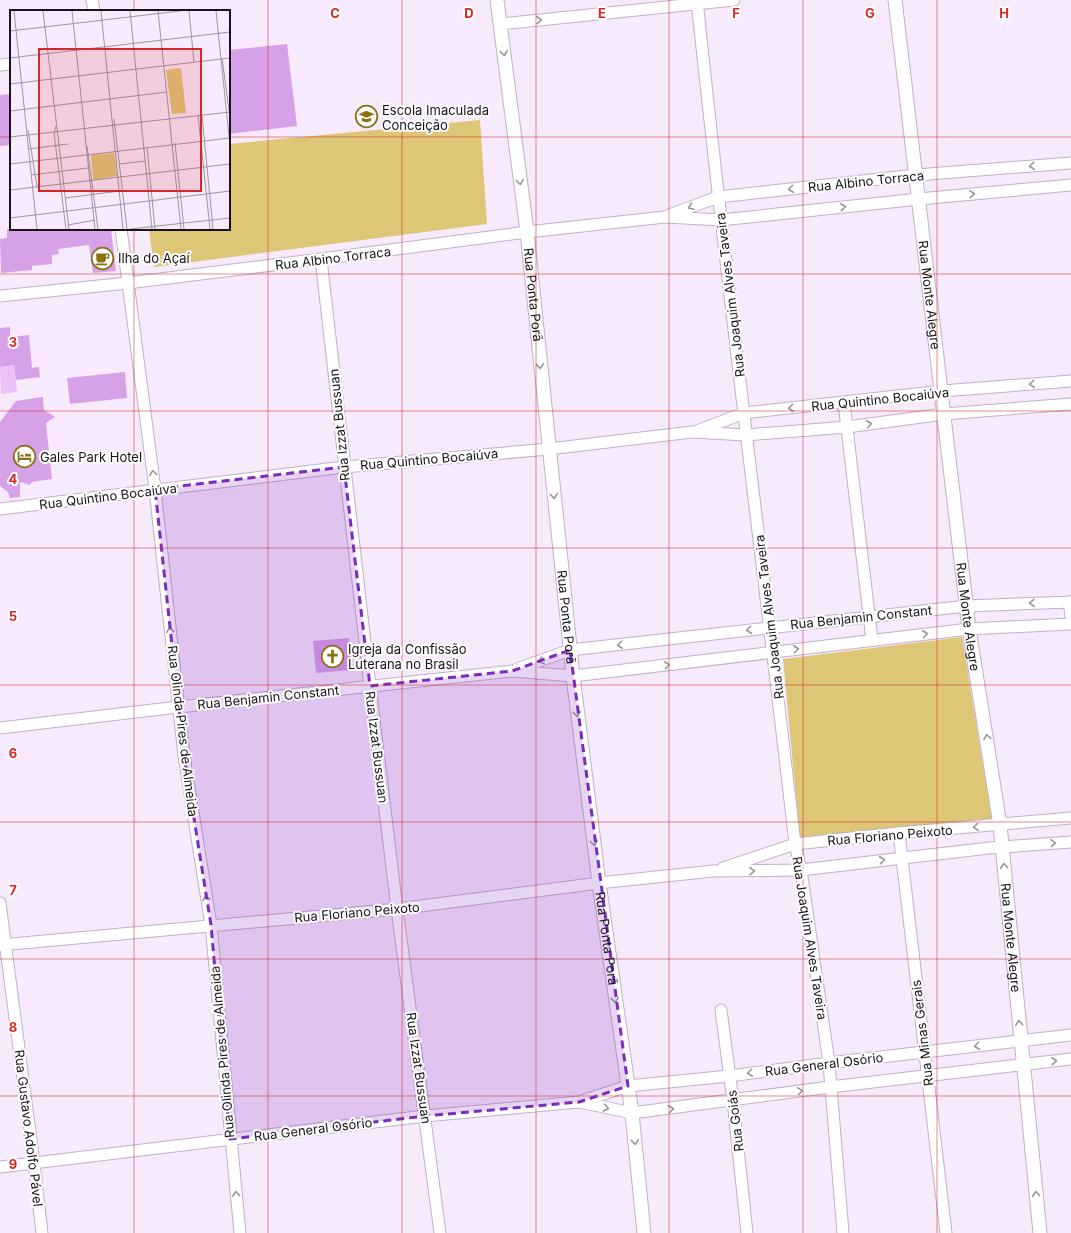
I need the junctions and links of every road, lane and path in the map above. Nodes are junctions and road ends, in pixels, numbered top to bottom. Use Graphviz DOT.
graph roads {
  1 [pos="92,0"];
  2 [pos="497,0"];
  3 [pos="734,0"];
  4 [pos="895,0"];
  5 [pos="697,2"];
  6 [pos="94,10"];
  7 [pos="500,24"];
  8 [pos="10,64"];
  9 [pos="0,65"];
  10 [pos="1071,163"];
  11 [pos="916,175"];
  12 [pos="1071,186"];
  13 [pos="718,197"];
  14 [pos="919,199"];
  15 [pos="665,217"];
  16 [pos="721,220"];
  17 [pos="121,230"];
  18 [pos="527,232"];
  19 [pos="321,259"];
  20 [pos="128,283"];
  21 [pos="0,296"];
  22 [pos="1071,381"];
  23 [pos="942,391"];
  24 [pos="844,403"];
  25 [pos="1071,404"];
  26 [pos="744,413"];
  27 [pos="944,414"];
  28 [pos="847,427"];
  29 [pos="692,432"];
  30 [pos="746,435"];
  31 [pos="549,449"];
  32 [pos="344,467"];
  33 [pos="155,489"];
  34 [pos="0,509"];
  35 [pos="1070,602"];
  36 [pos="967,606"];
  37 [pos="869,616"];
  38 [pos="1071,616"];
  39 [pos="1071,624"];
  40 [pos="770,627"];
  41 [pos="969,628"];
  42 [pos="872,640"];
  43 [pos="570,650"];
  44 [pos="773,652"];
  45 [pos="512,671"];
  46 [pos="573,676"];
  47 [pos="370,686"];
  48 [pos="178,707"];
  49 [pos="0,728"];
  50 [pos="1071,818"];
  51 [pos="1000,825"];
  52 [pos="899,833"];
  53 [pos="1071,842"];
  54 [pos="795,844"];
  55 [pos="1002,847"];
  56 [pos="902,857"];
  57 [pos="801,870"];
  58 [pos="713,871"];
  59 [pos="599,883"];
  60 [pos="0,903"];
  61 [pos="397,909"];
  62 [pos="211,925"];
  63 [pos="3,944"];
  64 [pos="721,1010"];
  65 [pos="1071,1035"];
  66 [pos="1021,1041"];
  67 [pos="924,1052"];
  68 [pos="1071,1059"];
  69 [pos="829,1063"];
  70 [pos="1024,1064"];
  71 [pos="729,1076"];
  72 [pos="928,1076"];
  73 [pos="628,1086"];
  74 [pos="830,1087"];
  75 [pos="733,1101"];
  76 [pos="579,1102"];
  77 [pos="632,1113"];
  78 [pos="425,1116"];
  79 [pos="230,1139"];
  80 [pos="34,1162"];
  81 [pos="0,1167"];
  82 [pos="42,1233"];
  83 [pos="240,1233"];
  84 [pos="440,1233"];
  85 [pos="644,1233"];
  86 [pos="747,1233"];
  87 [pos="844,1233"];
  88 [pos="946,1233"];
  89 [pos="1040,1233"];
  1 -- 6 [label="street"];
  2 -- 7 [label="street, Rua Ponta Porã"];
  3 -- 5 [label="street"];
  4 -- 11 [label="street, Rua Monte Alegre"];
  7 -- 5 [label="street, one-way"];
  5 -- 13 [label="street, Rua Joaquim Alves Taveira"];
  7 -- 18 [label="street, Rua Ponta Porã, one-way"];
  8 -- 9 [label="street"];
  10 -- 11 [label="street, Rua Albino Torraca, one-way"];
  11 -- 13 [label="street, Rua Albino Torraca, one-way"];
  11 -- 14 [label="street, Rua Monte Alegre"];
  14 -- 12 [label="street, Rua Albino Torraca, one-way"];
  13 -- 15 [label="street, Rua Albino Torraca, one-way"];
  13 -- 16 [label="street, Rua Joaquim Alves Taveira"];
  16 -- 14 [label="street, Rua Albino Torraca, one-way"];
  14 -- 23 [label="street, Rua Monte Alegre"];
  15 -- 16 [label="street, Rua Albino Torraca"];
  15 -- 18 [label="street, Rua Albino Torraca"];
  16 -- 26 [label="street, Rua Joaquim Alves Taveira"];
  17 -- 20 [label="street, Rua Olinda Pires de Almeida"];
  18 -- 19 [label="street, Rua Albino Torraca"];
  18 -- 31 [label="street, Rua Ponta Porã, one-way"];
  19 -- 20 [label="street, Rua Albino Torraca"];
  19 -- 32 [label="street, Rua Izzat Bussuan"];
  20 -- 21 [label="street, Rua Albino Torraca"];
  33 -- 20 [label="street, Rua Olinda Pires de Almeida, one-way"];
  22 -- 23 [label="street, Rua Quintino Bocaiúva, one-way"];
  23 -- 24 [label="street, Rua Quintino Bocaiúva"];
  23 -- 27 [label="street, Rua Monte Alegre"];
  24 -- 26 [label="street, Rua Quintino Bocaiúva, one-way"];
  24 -- 28 [label="street"];
  25 -- 27 [label="street, Rua Quintino Bocaiúva"];
  26 -- 29 [label="street, Rua Quintino Bocaiúva"];
  26 -- 30 [label="street, Rua Joaquim Alves Taveira"];
  28 -- 27 [label="street, Rua Quintino Bocaiúva, one-way"];
  27 -- 36 [label="street, Rua Monte Alegre"];
  28 -- 30 [label="street, Rua Quintino Bocaiúva"];
  28 -- 37 [label="street"];
  29 -- 30 [label="street, Rua Quintino Bocaiúva"];
  29 -- 31 [label="street, Rua Quintino Bocaiúva"];
  30 -- 40 [label="street, Rua Joaquim Alves Taveira"];
  31 -- 32 [label="street, Rua Quintino Bocaiúva"];
  31 -- 43 [label="street, Rua Ponta Porã, one-way"];
  32 -- 33 [label="street, Rua Quintino Bocaiúva"];
  32 -- 47 [label="street, Rua Izzat Bussuan"];
  33 -- 34 [label="street, Rua Quintino Bocaiúva"];
  48 -- 33 [label="street, Rua Olinda Pires de Almeida, one-way"];
  35 -- 36 [label="street, Rua Benjamin Constant, one-way"];
  35 -- 38 [label="street"];
  36 -- 37 [label="street, Rua Benjamin Constant"];
  36 -- 41 [label="street, Rua Monte Alegre"];
  37 -- 40 [label="street, Rua Benjamin Constant"];
  37 -- 42 [label="street"];
  39 -- 41 [label="street, Rua Benjamin Constant"];
  40 -- 43 [label="street, Rua Benjamin Constant, one-way"];
  40 -- 44 [label="street, Rua Joaquim Alves Taveira"];
  42 -- 41 [label="street, Rua Benjamin Constant, one-way"];
  51 -- 41 [label="street, Rua Monte Alegre, one-way"];
  44 -- 42 [label="street, Rua Benjamin Constant, one-way"];
  43 -- 45 [label="street, Rua Benjamin Constant, one-way"];
  43 -- 46 [label="street, Rua Ponta Porã"];
  46 -- 44 [label="street, Rua Benjamin Constant, one-way"];
  44 -- 54 [label="street, Rua Joaquim Alves Taveira"];
  45 -- 46 [label="street, Rua Benjamin Constant"];
  45 -- 47 [label="street, Rua Benjamin Constant"];
  46 -- 59 [label="street, Rua Ponta Porã, one-way"];
  47 -- 48 [label="street, Rua Benjamin Constant"];
  47 -- 61 [label="street, Rua Izzat Bussuan"];
  48 -- 49 [label="street, Rua Benjamin Constant"];
  62 -- 48 [label="street, Rua Olinda Pires de Almeida, one-way"];
  50 -- 51 [label="street, Rua Floriano Peixoto"];
  51 -- 52 [label="street, Rua Floriano Peixoto, one-way"];
  51 -- 55 [label="street, Rua Monte Alegre"];
  52 -- 54 [label="street, Rua Floriano Peixoto"];
  52 -- 56 [label="street, Rua Minas Gerais"];
  55 -- 53 [label="street, Rua Floriano Peixoto, one-way"];
  54 -- 57 [label="street, Rua Joaquim Alves Taveira"];
  54 -- 58 [label="street, Rua Floriano Peixoto"];
  55 -- 56 [label="street, Rua Floriano Peixoto"];
  66 -- 55 [label="street, Rua Monte Alegre, one-way"];
  57 -- 56 [label="street, Rua Floriano Peixoto, one-way"];
  56 -- 67 [label="street, Rua Minas Gerais"];
  58 -- 57 [label="street, Rua Floriano Peixoto, one-way"];
  57 -- 69 [label="street, Rua Joaquim Alves Taveira"];
  58 -- 59 [label="street, Rua Floriano Peixoto"];
  59 -- 61 [label="street, Rua Floriano Peixoto"];
  59 -- 73 [label="street, Rua Ponta Porã, one-way"];
  60 -- 63 [label="street, Rua Gustavo Adolfo Pável"];
  61 -- 62 [label="street, Rua Floriano Peixoto"];
  61 -- 78 [label="street, Rua Izzat Bussuan"];
  62 -- 63 [label="street, Rua Floriano Peixoto"];
  62 -- 79 [label="street, Rua Olinda Pires de Almeida"];
  63 -- 80 [label="street, Rua Gustavo Adolfo Pável"];
  64 -- 71 [label="street, Rua Goiás"];
  65 -- 66 [label="street, Rua General Osório"];
  66 -- 67 [label="street, Rua General Osório, one-way"];
  66 -- 70 [label="street, Rua Monte Alegre"];
  67 -- 69 [label="street, Rua General Osório"];
  67 -- 72 [label="street, Rua Minas Gerais"];
  70 -- 68 [label="street, Rua General Osório, one-way"];
  69 -- 71 [label="street, Rua General Osório, one-way"];
  69 -- 74 [label="street, Rua Joaquim Alves Taveira"];
  70 -- 72 [label="street, Rua General Osório"];
  89 -- 70 [label="street, Rua Monte Alegre, one-way"];
  71 -- 73 [label="street, Rua General Osório"];
  71 -- 75 [label="street, Rua Goiás"];
  72 -- 74 [label="street, Rua General Osório"];
  72 -- 88 [label="street, Rua Minas Gerais"];
  73 -- 76 [label="street, Rua General Osório"];
  73 -- 77 [label="street, Rua Ponta Porã"];
  75 -- 74 [label="street, Rua General Osório, one-way"];
  74 -- 87 [label="street, Rua Joaquim Alves Taveira"];
  77 -- 75 [label="street, Rua General Osório, one-way"];
  75 -- 86 [label="street, Rua Goiás"];
  76 -- 77 [label="street, Rua General Osório, one-way"];
  76 -- 78 [label="street, Rua General Osório"];
  77 -- 85 [label="street, Rua Ponta Porã, one-way"];
  78 -- 79 [label="street, Rua General Osório"];
  78 -- 84 [label="street, Rua Izzat Bussuan"];
  79 -- 80 [label="street, Rua General Osório"];
  83 -- 79 [label="street, Rua Olinda Pires de Almeida, one-way"];
  80 -- 81 [label="street, Rua General Osório"];
  80 -- 82 [label="street, Rua Gustavo Adolfo Pável"];
}
